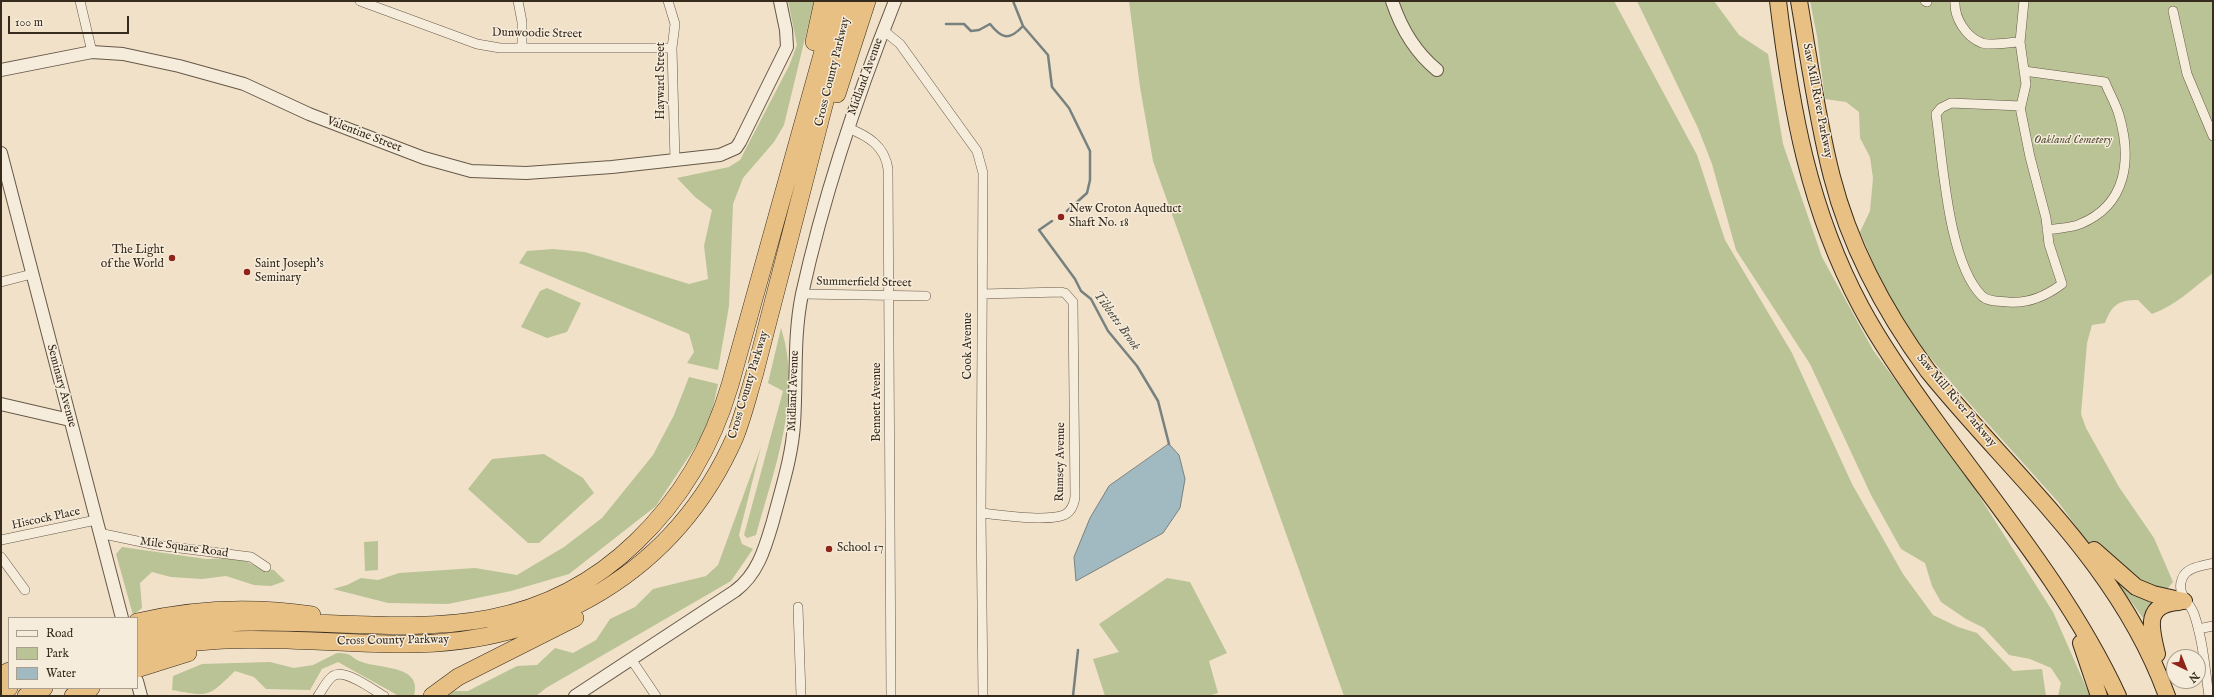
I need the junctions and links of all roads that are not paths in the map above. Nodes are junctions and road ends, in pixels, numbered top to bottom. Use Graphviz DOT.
graph roads {
  1 [pos="80,1"];
  2 [pos="360,1"];
  3 [pos="518,1"];
  4 [pos="668,1"];
  5 [pos="780,1"];
  6 [pos="824,1"];
  7 [pos="837,1"];
  8 [pos="851,1"];
  9 [pos="867,1"];
  10 [pos="895,1"];
  11 [pos="1392,1"];
  12 [pos="1778,1"];
  13 [pos="1799,1"];
  14 [pos="1955,1"];
  15 [pos="2024,1"];
  16 [pos="2173,11"];
  17 [pos="884,30"];
  18 [pos="2020,42"];
  19 [pos="522,48"];
  20 [pos="672,48"];
  21 [pos="92,52"];
  22 [pos="1,70"];
  23 [pos="1438,70"];
  24 [pos="2024,72"];
  25 [pos="2021,106"];
  26 [pos="848,128"];
  27 [pos="2213,136"];
  28 [pos="1,153"];
  29 [pos="793,160"];
  30 [pos="675,161"];
  31 [pos="799,203"];
  32 [pos="2047,230"];
  33 [pos="32,274"];
  34 [pos="1,282"];
  35 [pos="802,294"];
  36 [pos="982,294"];
  37 [pos="889,296"];
  38 [pos="926,296"];
  39 [pos="1,404"];
  40 [pos="70,420"];
  41 [pos="2050,509"];
  42 [pos="981,513"];
  43 [pos="96,520"];
  44 [pos="100,534"];
  45 [pos="1,540"];
  46 [pos="651,554"];
  47 [pos="1,557"];
  48 [pos="2213,563"];
  49 [pos="266,567"];
  50 [pos="25,590"];
  51 [pos="2059,592"];
  52 [pos="2184,601"];
  53 [pos="798,607"];
  54 [pos="121,616"];
  55 [pos="138,622"];
  56 [pos="377,624"];
  57 [pos="798,624"];
  58 [pos="2213,626"];
  59 [pos="2198,629"];
  60 [pos="138,637"];
  61 [pos="284,641"];
  62 [pos="138,653"];
  63 [pos="631,659"];
  64 [pos="138,669"];
  65 [pos="138,685"];
  66 [pos="42,689"];
  67 [pos="89,689"];
  68 [pos="26,696"];
  69 [pos="73,696"];
  70 [pos="141,696"];
  71 [pos="318,696"];
  72 [pos="384,696"];
  73 [pos="432,696"];
  74 [pos="574,696"];
  75 [pos="656,696"];
  76 [pos="796,696"];
  77 [pos="801,696"];
  78 [pos="891,696"];
  79 [pos="983,696"];
  80 [pos="2099,696"];
  81 [pos="2118,696"];
  82 [pos="2168,696"];
  83 [pos="2209,696"];
  1 -- 21 [label="street"];
  2 -- 19 [label="street, Dunwoodie Street"];
  3 -- 19 [label="street"];
  4 -- 20 [label="street, Hayward Street"];
  5 -- 30 [label="street, Valentine Street"];
  6 -- 29 [label="highway"];
  7 -- 29 [label="highway, Cross County Parkway"];
  8 -- 31 [label="highway, Cross County Parkway"];
  9 -- 31 [label="highway"];
  10 -- 17 [label="street, Midland Avenue"];
  11 -- 23 [label="street"];
  12 -- 51 [label="highway, Saw Mill River Parkway"];
  13 -- 41 [label="highway, Saw Mill River Parkway"];
  14 -- 18 [label="street"];
  15 -- 18 [label="street"];
  16 -- 27 [label="street"];
  17 -- 26 [label="street, Midland Avenue"];
  17 -- 36 [label="street, Cook Avenue"];
  18 -- 24 [label="street"];
  19 -- 20 [label="street, Dunwoodie Street"];
  20 -- 30 [label="street, Hayward Street"];
  21 -- 22 [label="street, Valentine Street"];
  21 -- 30 [label="street, Valentine Street"];
  24 -- 25 [label="street"];
  24 -- 32 [label="street"];
  25 -- 32 [label="street"];
  25 -- 32 [label="street"];
  26 -- 35 [label="street, Midland Avenue"];
  26 -- 37 [label="street, Bennett Avenue"];
  28 -- 33 [label="street, Seminary Avenue"];
  29 -- 56 [label="highway, Cross County Parkway"];
  31 -- 46 [label="highway, Cross County Parkway"];
  33 -- 34 [label="street"];
  33 -- 40 [label="street, Seminary Avenue"];
  35 -- 37 [label="street, Summerfield Street"];
  35 -- 63 [label="street, Midland Avenue"];
  36 -- 42 [label="street, Cook Avenue"];
  36 -- 42 [label="street, Rumsey Avenue"];
  37 -- 38 [label="street, Summerfield Street"];
  37 -- 78 [label="street, Bennett Avenue"];
  39 -- 40 [label="street"];
  40 -- 43 [label="street, Seminary Avenue"];
  41 -- 52 [label="highway"];
  41 -- 82 [label="highway, Saw Mill River Parkway"];
  42 -- 79 [label="street, Cook Avenue"];
  43 -- 44 [label="street, Seminary Avenue"];
  43 -- 45 [label="street, Hiscock Place"];
  44 -- 49 [label="street, Mile Square Road"];
  44 -- 54 [label="street, Seminary Avenue"];
  46 -- 61 [label="highway, Cross County Parkway"];
  46 -- 73 [label="highway"];
  47 -- 50 [label="street"];
  48 -- 52 [label="street"];
  51 -- 80 [label="highway"];
  51 -- 81 [label="highway, Saw Mill River Parkway"];
  52 -- 59 [label="street"];
  52 -- 82 [label="highway"];
  53 -- 57 [label="street"];
  55 -- 56 [label="highway"];
  56 -- 60 [label="highway"];
  57 -- 76 [label="street"];
  57 -- 77 [label="street"];
  58 -- 59 [label="street"];
  59 -- 83 [label="street"];
  61 -- 62 [label="highway"];
  61 -- 64 [label="highway"];
  63 -- 74 [label="street, Midland Avenue"];
  63 -- 75 [label="street"];
  65 -- 70 [label="street"];
  66 -- 68 [label="highway"];
  67 -- 69 [label="highway"];
  71 -- 72 [label="street"];
}
